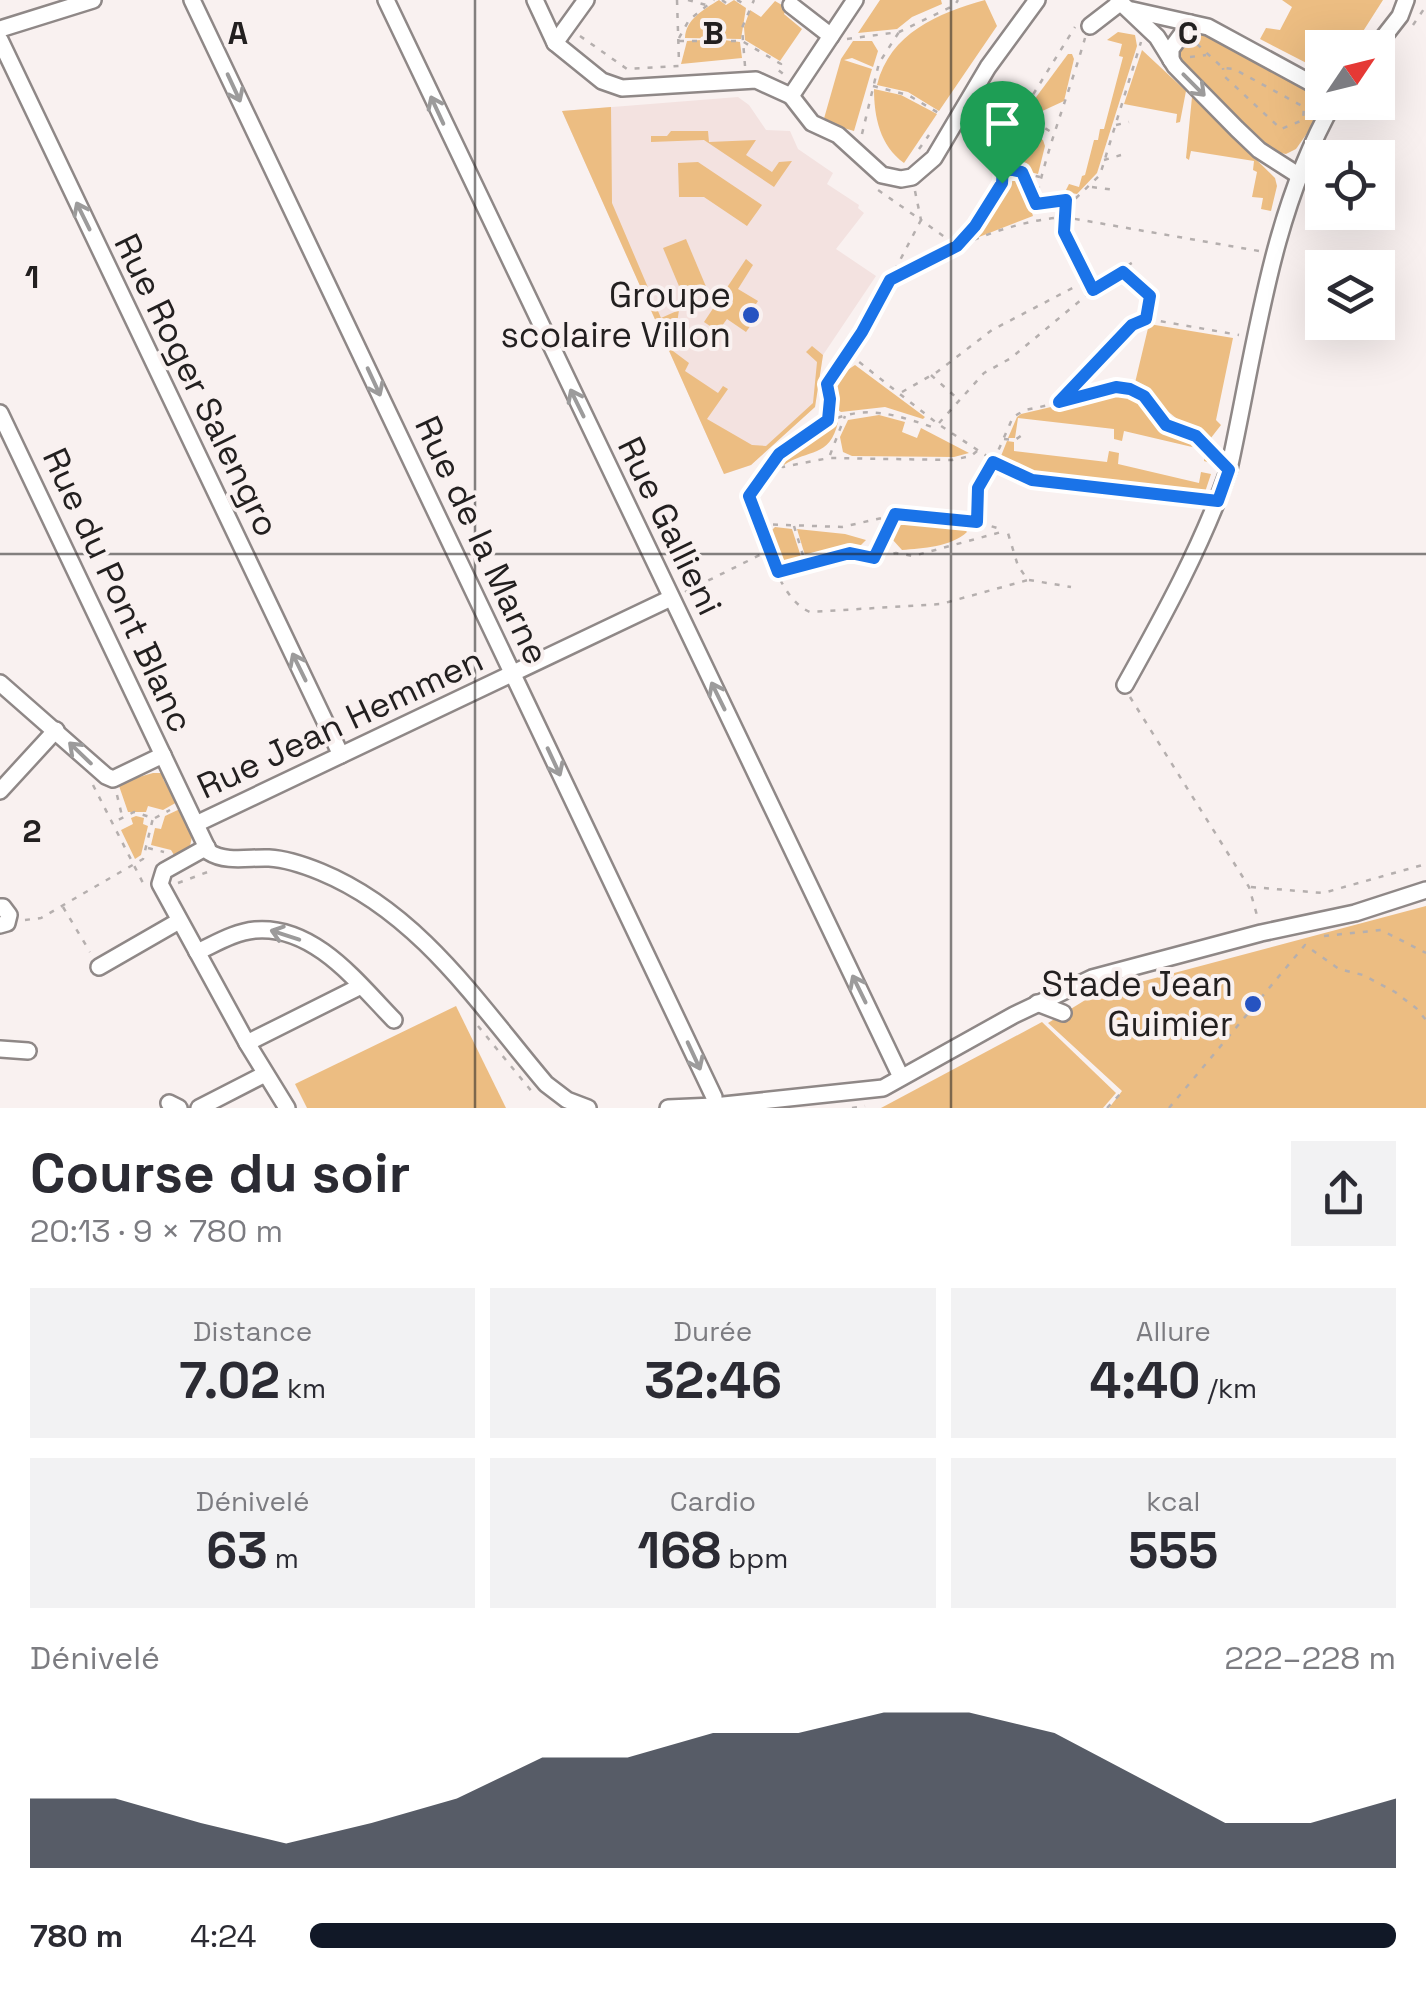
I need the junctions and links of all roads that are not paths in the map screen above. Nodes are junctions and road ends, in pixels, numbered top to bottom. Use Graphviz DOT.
graph roads {
  1 [pos="93,0"];
  2 [pos="192,0"];
  3 [pos="386,0"];
  4 [pos="535,0"];
  5 [pos="586,0"];
  6 [pos="855,0"];
  7 [pos="1037,0"];
  8 [pos="1406,0"];
  9 [pos="1126,4"];
  10 [pos="791,6"];
  11 [pos="1190,23"];
  12 [pos="1090,26"];
  13 [pos="0,29"];
  14 [pos="1389,30"];
  15 [pos="831,36"];
  16 [pos="0,40"];
  17 [pos="555,43"];
  18 [pos="1175,60"];
  19 [pos="1305,80"];
  20 [pos="794,90"];
  21 [pos="1324,120"];
  22 [pos="1298,175"];
  23 [pos="0,412"];
  24 [pos="671,598"];
  25 [pos="512,674"];
  26 [pos="0,684"];
  27 [pos="1124,685"];
  28 [pos="56,730"];
  29 [pos="163,755"];
  30 [pos="341,755"];
  31 [pos="0,791"];
  32 [pos="196,824"];
  33 [pos="206,847"];
  34 [pos="1426,890"];
  35 [pos="179,921"];
  36 [pos="1234,941"];
  37 [pos="196,952"];
  38 [pos="1219,961"];
  39 [pos="98,968"];
  40 [pos="361,986"];
  41 [pos="1038,1003"];
  42 [pos="1064,1013"];
  43 [pos="394,1020"];
  44 [pos="247,1044"];
  45 [pos="0,1049"];
  46 [pos="28,1052"];
  47 [pos="265,1074"];
  48 [pos="901,1077"];
  49 [pos="714,1106"];
  50 [pos="199,1108"];
  51 [pos="286,1108"];
  52 [pos="588,1108"];
  53 [pos="668,1108"];
  1 -- 13 [label="street"];
  2 -- 25 [label="street, Rue de la Marne, one-way"];
  24 -- 3 [label="street, Rue Gallieni, one-way"];
  4 -- 17 [label="street"];
  5 -- 17 [label="street"];
  6 -- 15 [label="street"];
  7 -- 20 [label="street"];
  8 -- 14 [label="street"];
  9 -- 11 [label="street"];
  9 -- 12 [label="street"];
  9 -- 18 [label="street"];
  10 -- 15 [label="street"];
  11 -- 18 [label="street"];
  11 -- 19 [label="street"];
  15 -- 20 [label="street"];
  30 -- 16 [label="street, Rue Roger Salengro, one-way"];
  17 -- 20 [label="street"];
  18 -- 22 [label="street, one-way"];
  21 -- 22 [label="street"];
  22 -- 27 [label="street"];
  23 -- 29 [label="street, Rue du Pont Blanc"];
  24 -- 25 [label="street, Rue Jean Hemmen"];
  48 -- 24 [label="street, Rue Gallieni, one-way"];
  25 -- 30 [label="street, Rue Jean Hemmen"];
  25 -- 49 [label="street, Rue de la Marne, one-way"];
  26 -- 28 [label="street"];
  29 -- 28 [label="street, one-way"];
  28 -- 31 [label="street"];
  29 -- 32 [label="street, Rue du Pont Blanc"];
  30 -- 32 [label="street, Rue Jean Hemmen"];
  32 -- 33 [label="street, Rue du Pont Blanc"];
  33 -- 35 [label="street"];
  33 -- 52 [label="street"];
  34 -- 36 [label="street"];
  35 -- 37 [label="street"];
  35 -- 39 [label="street"];
  36 -- 38 [label="street"];
  36 -- 41 [label="street"];
  40 -- 37 [label="street, one-way"];
  37 -- 44 [label="street"];
  40 -- 43 [label="street"];
  40 -- 44 [label="street"];
  41 -- 42 [label="street"];
  41 -- 48 [label="street"];
  44 -- 47 [label="street"];
  45 -- 46 [label="street"];
  47 -- 50 [label="street"];
  47 -- 51 [label="street"];
  48 -- 49 [label="street"];
  49 -- 53 [label="street"];
}
